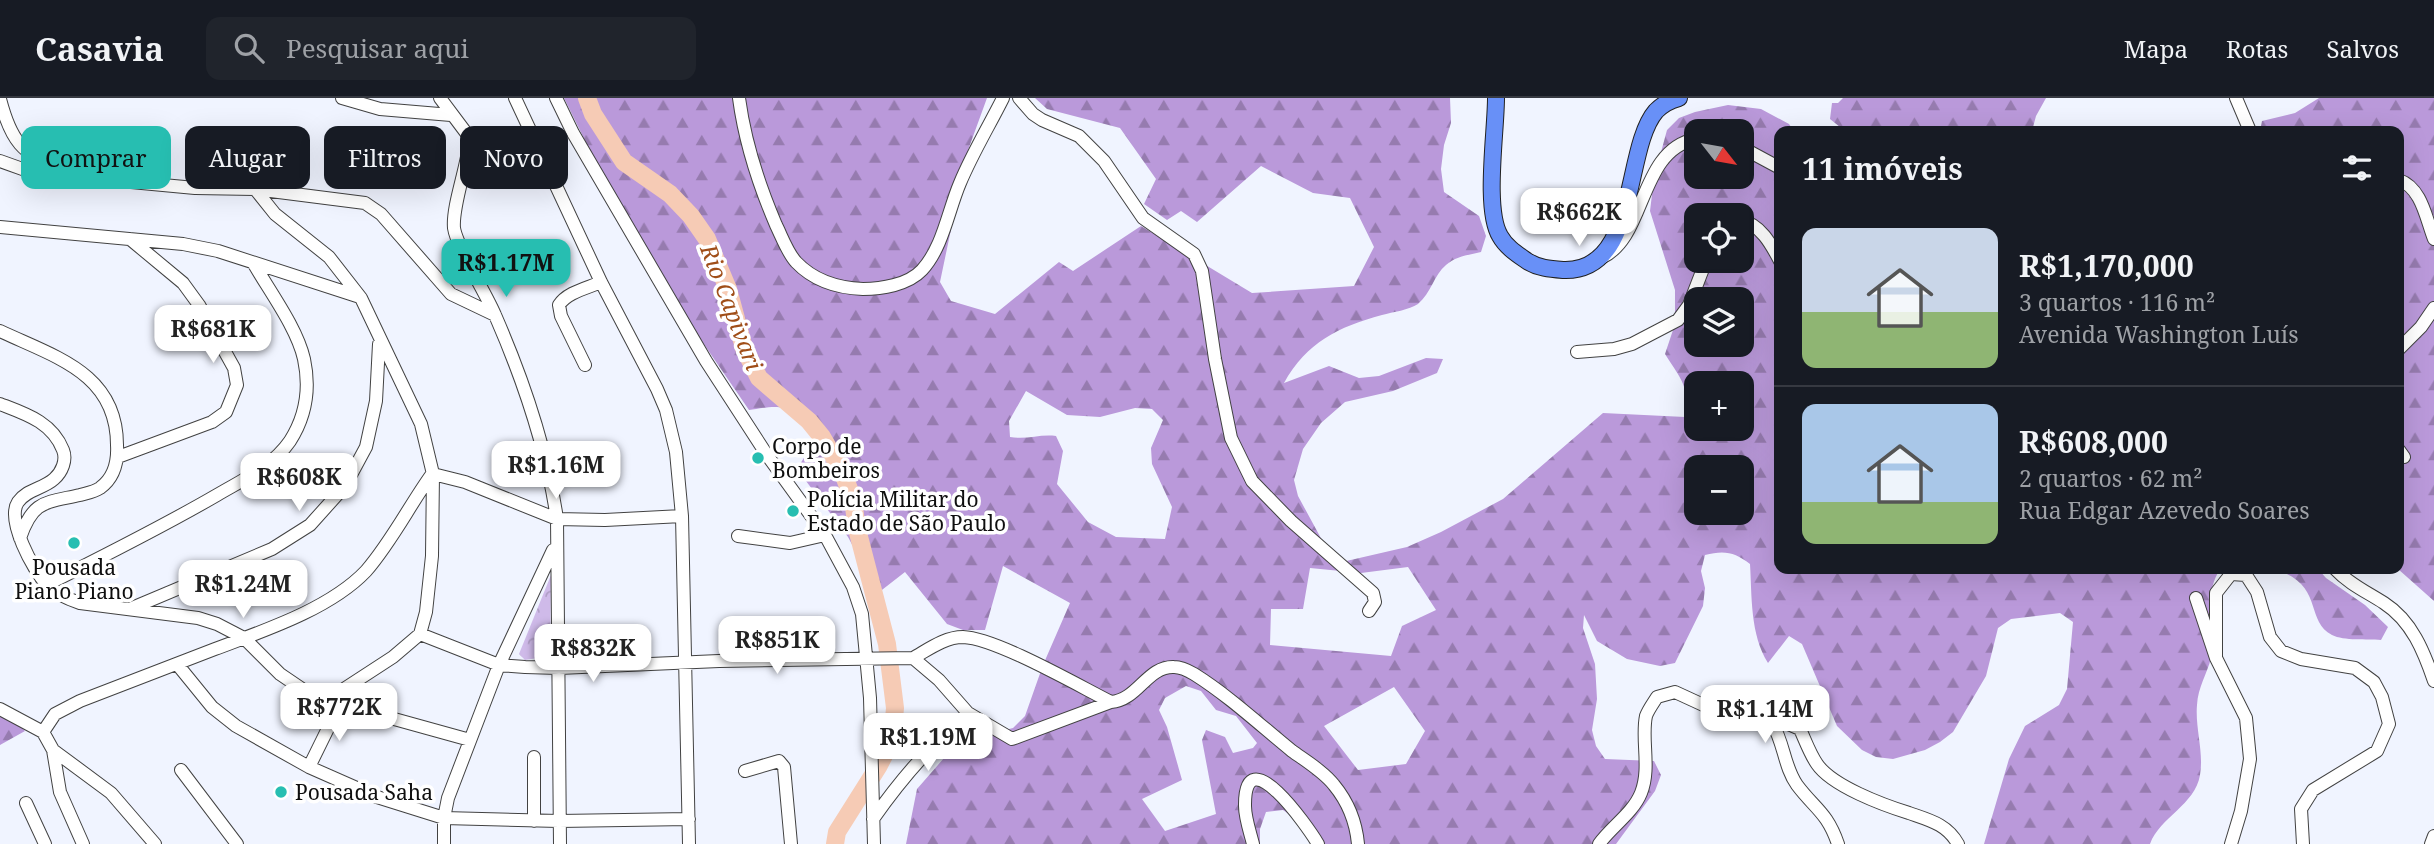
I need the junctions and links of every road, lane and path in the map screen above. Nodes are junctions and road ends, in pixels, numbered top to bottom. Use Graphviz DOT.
graph roads {
  1 [pos="342,98"];
  2 [pos="440,98"];
  3 [pos="515,98"];
  4 [pos="556,98"];
  5 [pos="738,98"];
  6 [pos="1003,98"];
  7 [pos="1019,98"];
  8 [pos="1496,98"];
  9 [pos="1679,98"];
  10 [pos="2236,98"];
  11 [pos="0,99"];
  12 [pos="451,115"];
  13 [pos="2248,126"];
  14 [pos="1684,144"];
  15 [pos="21,148"];
  16 [pos="1754,154"];
  17 [pos="0,161"];
  18 [pos="1774,166"];
  19 [pos="21,168"];
  20 [pos="2404,182"];
  21 [pos="255,189"];
  22 [pos="1754,226"];
  23 [pos="0,227"];
  24 [pos="130,239"];
  25 [pos="2434,239"];
  26 [pos="1774,251"];
  27 [pos="1591,263"];
  28 [pos="254,264"];
  29 [pos="1701,273"];
  30 [pos="601,282"];
  31 [pos="360,298"];
  32 [pos="2434,308"];
  33 [pos="495,315"];
  34 [pos="0,331"];
  35 [pos="380,340"];
  36 [pos="2404,344"];
  37 [pos="1577,352"];
  38 [pos="585,365"];
  39 [pos="0,404"];
  40 [pos="118,457"];
  41 [pos="433,474"];
  42 [pos="682,516"];
  43 [pos="557,519"];
  44 [pos="738,536"];
  45 [pos="825,536"];
  46 [pos="20,538"];
  47 [pos="2340,574"];
  48 [pos="550,575"];
  49 [pos="46,584"];
  50 [pos="2196,598"];
  51 [pos="131,608"];
  52 [pos="1369,611"];
  53 [pos="420,634"];
  54 [pos="244,638"];
  55 [pos="870,658"];
  56 [pos="910,658"];
  57 [pos="2217,658"];
  58 [pos="687,663"];
  59 [pos="177,664"];
  60 [pos="499,665"];
  61 [pos="558,668"];
  62 [pos="2434,681"];
  63 [pos="334,702"];
  64 [pos="1111,702"];
  65 [pos="0,709"];
  66 [pos="968,713"];
  67 [pos="1772,723"];
  68 [pos="43,732"];
  69 [pos="470,740"];
  70 [pos="53,750"];
  71 [pos="534,757"];
  72 [pos="309,767"];
  73 [pos="181,771"];
  74 [pos="745,772"];
  75 [pos="26,803"];
  76 [pos="444,818"];
  77 [pos="688,819"];
  78 [pos="873,819"];
  79 [pos="534,821"];
  80 [pos="559,821"];
  81 [pos="2434,836"];
  82 [pos="45,844"];
  83 [pos="83,844"];
  84 [pos="155,844"];
  85 [pos="237,844"];
  86 [pos="444,844"];
  87 [pos="559,844"];
  88 [pos="689,844"];
  89 [pos="791,844"];
  90 [pos="874,844"];
  91 [pos="1253,844"];
  92 [pos="1318,844"];
  93 [pos="1358,844"];
  94 [pos="1599,844"];
  95 [pos="1838,844"];
  96 [pos="1958,844"];
  97 [pos="2231,844"];
  98 [pos="2303,844"];
  99 [pos="2431,844"];
  1 -- 12 [label="street"];
  2 -- 12 [label="street"];
  3 -- 30 [label="street"];
  4 -- 45 [label="street"];
  5 -- 6 [label="street"];
  7 -- 52 [label="street"];
  8 -- 27 [label="main road"];
  9 -- 27 [label="main road"];
  10 -- 13 [label="street"];
  11 -- 15 [label="street"];
  12 -- 33 [label="street"];
  14 -- 27 [label="street"];
  16 -- 18 [label="street"];
  17 -- 19 [label="street"];
  20 -- 25 [label="street"];
  21 -- 31 [label="street"];
  21 -- 33 [label="street"];
  22 -- 26 [label="street"];
  23 -- 24 [label="street"];
  24 -- 28 [label="street"];
  24 -- 40 [label="street"];
  28 -- 31 [label="street"];
  28 -- 49 [label="street"];
  29 -- 37 [label="street"];
  30 -- 38 [label="street"];
  30 -- 42 [label="street"];
  31 -- 35 [label="street"];
  32 -- 36 [label="street"];
  33 -- 43 [label="street"];
  34 -- 40 [label="street"];
  35 -- 41 [label="street"];
  35 -- 51 [label="street"];
  39 -- 46 [label="street"];
  40 -- 46 [label="street"];
  41 -- 43 [label="street"];
  41 -- 53 [label="street"];
  41 -- 54 [label="street"];
  42 -- 43 [label="street"];
  42 -- 58 [label="street"];
  43 -- 48 [label="street"];
  44 -- 45 [label="street"];
  45 -- 55 [label="street"];
  46 -- 49 [label="street"];
  47 -- 62 [label="street"];
  48 -- 60 [label="street"];
  48 -- 61 [label="street"];
  49 -- 51 [label="street"];
  50 -- 57 [label="street"];
  51 -- 54 [label="street"];
  53 -- 60 [label="street"];
  53 -- 63 [label="street"];
  54 -- 59 [label="street"];
  54 -- 63 [label="street"];
  55 -- 56 [label="street"];
  55 -- 58 [label="street"];
  55 -- 78 [label="street"];
  56 -- 64 [label="street"];
  56 -- 66 [label="street"];
  57 -- 97 [label="street"];
  57 -- 98 [label="street"];
  58 -- 61 [label="street"];
  58 -- 77 [label="street"];
  59 -- 68 [label="street"];
  59 -- 72 [label="street"];
  60 -- 61 [label="street"];
  60 -- 69 [label="street"];
  61 -- 80 [label="street"];
  63 -- 69 [label="street"];
  63 -- 72 [label="street"];
  64 -- 66 [label="street"];
  64 -- 93 [label="street"];
  65 -- 68 [label="street"];
  66 -- 78 [label="street"];
  67 -- 94 [label="street"];
  67 -- 95 [label="street"];
  67 -- 96 [label="street"];
  68 -- 70 [label="street"];
  69 -- 76 [label="street"];
  70 -- 83 [label="street"];
  70 -- 84 [label="street"];
  71 -- 79 [label="street"];
  72 -- 76 [label="street"];
  73 -- 85 [label="street"];
  74 -- 89 [label="street"];
  75 -- 82 [label="street"];
  76 -- 79 [label="street"];
  76 -- 86 [label="street"];
  77 -- 80 [label="street"];
  77 -- 88 [label="street"];
  78 -- 90 [label="street"];
  79 -- 80 [label="street"];
  80 -- 87 [label="street"];
  81 -- 99 [label="street"];
  91 -- 92 [label="street"];
}
